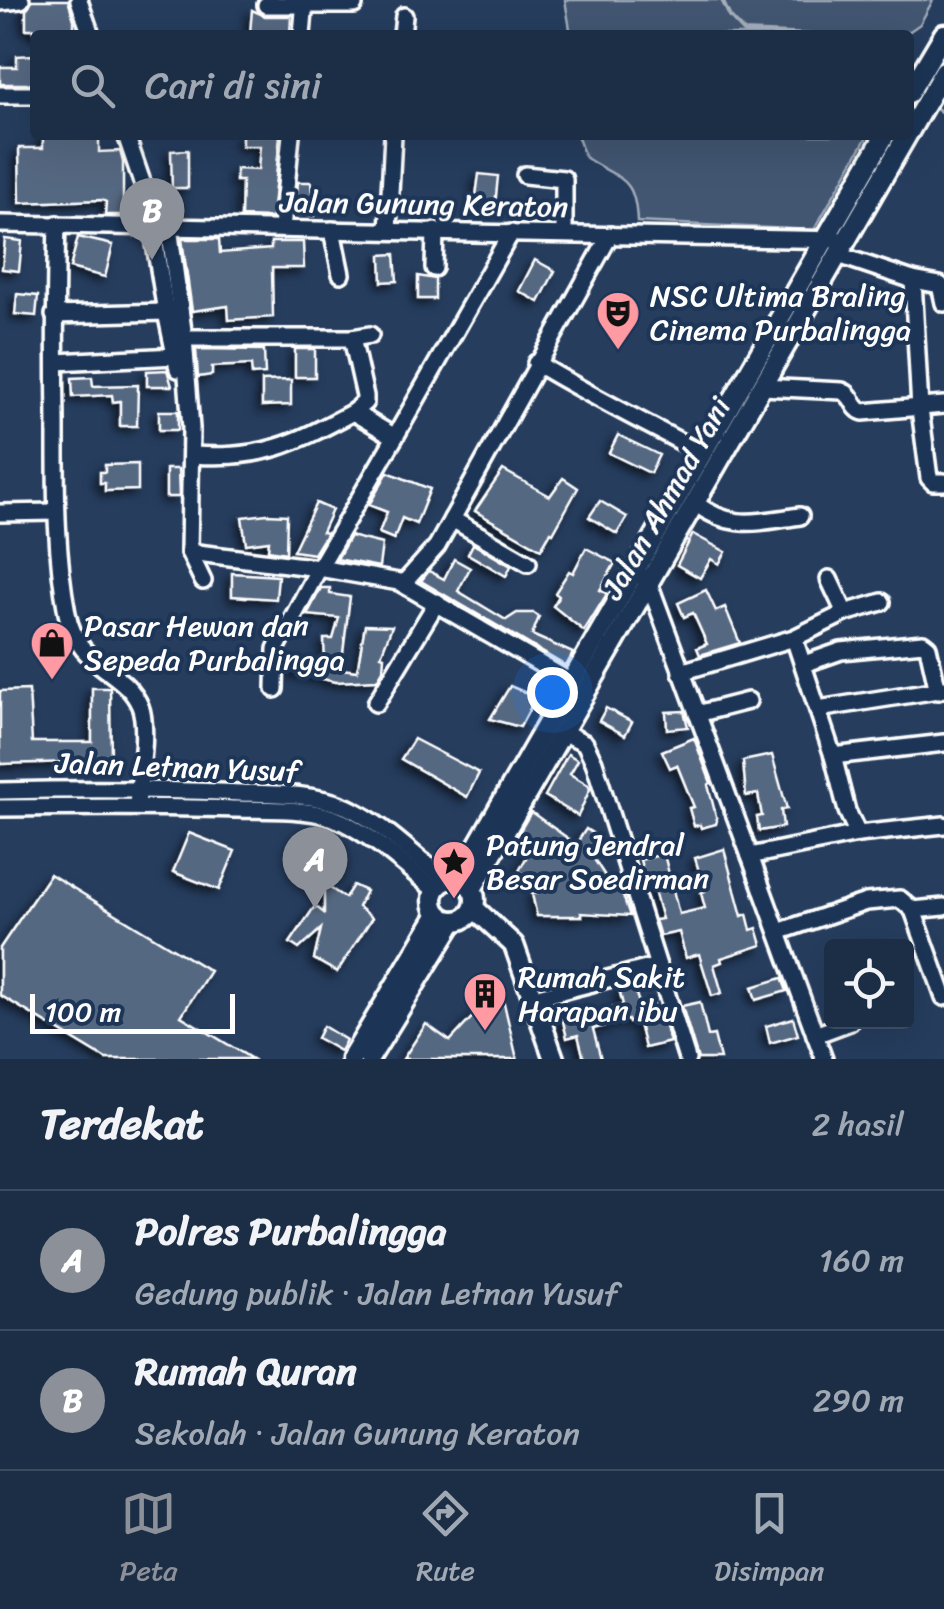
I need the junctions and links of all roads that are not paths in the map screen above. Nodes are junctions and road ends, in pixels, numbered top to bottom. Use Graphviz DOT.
graph roads {
  1 [pos="20,0"];
  2 [pos="79,0"];
  3 [pos="0,2"];
  4 [pos="305,2"];
  5 [pos="266,5"];
  6 [pos="354,5"];
  7 [pos="404,16"];
  8 [pos="89,30"];
  9 [pos="302,30"];
  10 [pos="403,30"];
  11 [pos="944,34"];
  12 [pos="944,71"];
  13 [pos="917,92"];
  14 [pos="0,95"];
  15 [pos="30,95"];
  16 [pos="914,123"];
  17 [pos="128,140"];
  18 [pos="291,140"];
  19 [pos="393,140"];
  20 [pos="881,140"];
  21 [pos="904,140"];
  22 [pos="525,175"];
  23 [pos="0,224"];
  24 [pos="57,224"];
  25 [pos="161,226"];
  26 [pos="282,229"];
  27 [pos="332,230"];
  28 [pos="388,231"];
  29 [pos="436,232"];
  30 [pos="511,233"];
  31 [pos="564,234"];
  32 [pos="610,235"];
  33 [pos="825,239"];
  34 [pos="842,248"];
  35 [pos="434,268"];
  36 [pos="342,274"];
  37 [pos="913,280"];
  38 [pos="944,303"];
  39 [pos="166,312"];
  40 [pos="54,315"];
  41 [pos="370,335"];
  42 [pos="184,338"];
  43 [pos="352,338"];
  44 [pos="176,356"];
  45 [pos="56,362"];
  46 [pos="536,364"];
  47 [pos="762,386"];
  48 [pos="944,405"];
  49 [pos="920,408"];
  50 [pos="353,412"];
  51 [pos="396,436"];
  52 [pos="702,453"];
  53 [pos="192,455"];
  54 [pos="944,482"];
  55 [pos="695,503"];
  56 [pos="55,512"];
  57 [pos="0,513"];
  58 [pos="800,516"];
  59 [pos="452,518"];
  60 [pos="180,523"];
  61 [pos="189,552"];
  62 [pos="528,563"];
  63 [pos="319,568"];
  64 [pos="643,576"];
  65 [pos="829,580"];
  66 [pos="203,581"];
  67 [pos="403,584"];
  68 [pos="436,602"];
  69 [pos="882,602"];
  70 [pos="845,613"];
  71 [pos="794,638"];
  72 [pos="804,664"];
  73 [pos="681,672"];
  74 [pos="571,682"];
  75 [pos="274,688"];
  76 [pos="941,690"];
  77 [pos="748,701"];
  78 [pos="376,704"];
  79 [pos="818,709"];
  80 [pos="697,714"];
  81 [pos="563,732"];
  82 [pos="944,743"];
  83 [pos="834,756"];
  84 [pos="0,792"];
  85 [pos="138,796"];
  86 [pos="0,808"];
  87 [pos="944,825"];
  88 [pos="858,834"];
  89 [pos="750,856"];
  90 [pos="457,889"];
  91 [pos="944,908"];
  92 [pos="913,910"];
  93 [pos="446,918"];
  94 [pos="778,932"];
  95 [pos="938,960"];
  96 [pos="658,966"];
  97 [pos="944,997"];
  98 [pos="534,998"];
  99 [pos="831,1029"];
  100 [pos="815,1035"];
  101 [pos="351,1059"];
  102 [pos="369,1059"];
  103 [pos="554,1059"];
  104 [pos="687,1059"];
  105 [pos="824,1059"];
  1 -- 3 [label="street"];
  2 -- 8 [label="street"];
  4 -- 5 [label="street"];
  4 -- 6 [label="street"];
  4 -- 9 [label="street"];
  7 -- 10 [label="street"];
  11 -- 13 [label="main road, Jalan Ahmad Yani"];
  12 -- 13 [label="main road, Jalan Ahmad Yani"];
  13 -- 16 [label="main road, Jalan Ahmad Yani"];
  14 -- 15 [label="street"];
  17 -- 25 [label="street"];
  18 -- 26 [label="street"];
  19 -- 28 [label="street"];
  20 -- 33 [label="main road, Jalan Ahmad Yani"];
  21 -- 34 [label="main road, Jalan Ahmad Yani"];
  22 -- 31 [label="street"];
  23 -- 24 [label="street, Jalan Gunung Keraton"];
  24 -- 25 [label="street, Jalan Gunung Keraton"];
  24 -- 40 [label="street"];
  25 -- 26 [label="street, Jalan Gunung Keraton"];
  25 -- 39 [label="street"];
  25 -- 42 [label="street"];
  26 -- 27 [label="street, Jalan Gunung Keraton"];
  27 -- 28 [label="street, Jalan Gunung Keraton"];
  27 -- 36 [label="street"];
  28 -- 29 [label="street, Jalan Gunung Keraton"];
  29 -- 30 [label="street, Jalan Gunung Keraton"];
  29 -- 35 [label="street"];
  30 -- 31 [label="street, Jalan Gunung Keraton"];
  30 -- 51 [label="street"];
  31 -- 32 [label="street, Jalan Gunung Keraton"];
  32 -- 33 [label="street, Jalan Gunung Keraton"];
  32 -- 46 [label="street"];
  33 -- 34 [label="street, Jalan Gunung Keraton"];
  33 -- 52 [label="main road, Jalan Ahmad Yani"];
  34 -- 37 [label="street, Jalan Gunung Keraton"];
  34 -- 47 [label="main road, Jalan Ahmad Yani"];
  37 -- 38 [label="street, Jalan Gunung Keraton"];
  37 -- 49 [label="street"];
  39 -- 40 [label="street"];
  39 -- 44 [label="street"];
  40 -- 45 [label="street"];
  41 -- 43 [label="street"];
  42 -- 43 [label="street"];
  42 -- 53 [label="street"];
  43 -- 50 [label="street"];
  44 -- 45 [label="street"];
  44 -- 60 [label="street"];
  45 -- 56 [label="street"];
  46 -- 52 [label="street"];
  46 -- 59 [label="street"];
  47 -- 49 [label="street"];
  47 -- 55 [label="main road, Jalan Ahmad Yani"];
  48 -- 49 [label="street"];
  49 -- 54 [label="street"];
  50 -- 51 [label="street"];
  50 -- 53 [label="street"];
  51 -- 63 [label="street"];
  52 -- 64 [label="main road, Jalan Ahmad Yani"];
  53 -- 61 [label="street"];
  55 -- 58 [label="street"];
  55 -- 64 [label="main road, Jalan Ahmad Yani"];
  56 -- 57 [label="street"];
  56 -- 85 [label="street"];
  59 -- 62 [label="street"];
  59 -- 67 [label="street"];
  61 -- 63 [label="street"];
  61 -- 66 [label="street"];
  63 -- 67 [label="street"];
  63 -- 75 [label="street"];
  64 -- 73 [label="street"];
  64 -- 74 [label="main road, Jalan Ahmad Yani"];
  64 -- 81 [label="main road, Jalan Ahmad Yani"];
  65 -- 70 [label="street"];
  67 -- 68 [label="street"];
  68 -- 74 [label="street"];
  68 -- 78 [label="street"];
  69 -- 70 [label="street"];
  70 -- 71 [label="street"];
  71 -- 72 [label="street"];
  71 -- 73 [label="street"];
  72 -- 76 [label="street"];
  72 -- 79 [label="street"];
  73 -- 80 [label="street"];
  74 -- 90 [label="main road, Jalan Ahmad Yani"];
  76 -- 79 [label="street"];
  77 -- 80 [label="street"];
  79 -- 83 [label="street"];
  80 -- 89 [label="street"];
  81 -- 90 [label="main road, Jalan Ahmad Yani"];
  81 -- 96 [label="street"];
  82 -- 83 [label="street"];
  83 -- 88 [label="street"];
  84 -- 85 [label="street, Jalan Letnan Yusuf"];
  85 -- 86 [label="street, Jalan Letnan Yusuf"];
  85 -- 90 [label="street, Jalan Letnan Yusuf"];
  87 -- 88 [label="street"];
  88 -- 89 [label="street"];
  89 -- 94 [label="street"];
  90 -- 93 [label="main road"];
  90 -- 93 [label="main road"];
  90 -- 98 [label="main road"];
  91 -- 92 [label="street"];
  92 -- 94 [label="street"];
  92 -- 95 [label="street"];
  93 -- 101 [label="main road"];
  93 -- 102 [label="main road"];
  94 -- 100 [label="street"];
  95 -- 97 [label="street"];
  96 -- 98 [label="street"];
  96 -- 104 [label="street"];
  98 -- 103 [label="main road"];
  99 -- 100 [label="street"];
  100 -- 105 [label="street"];
}
